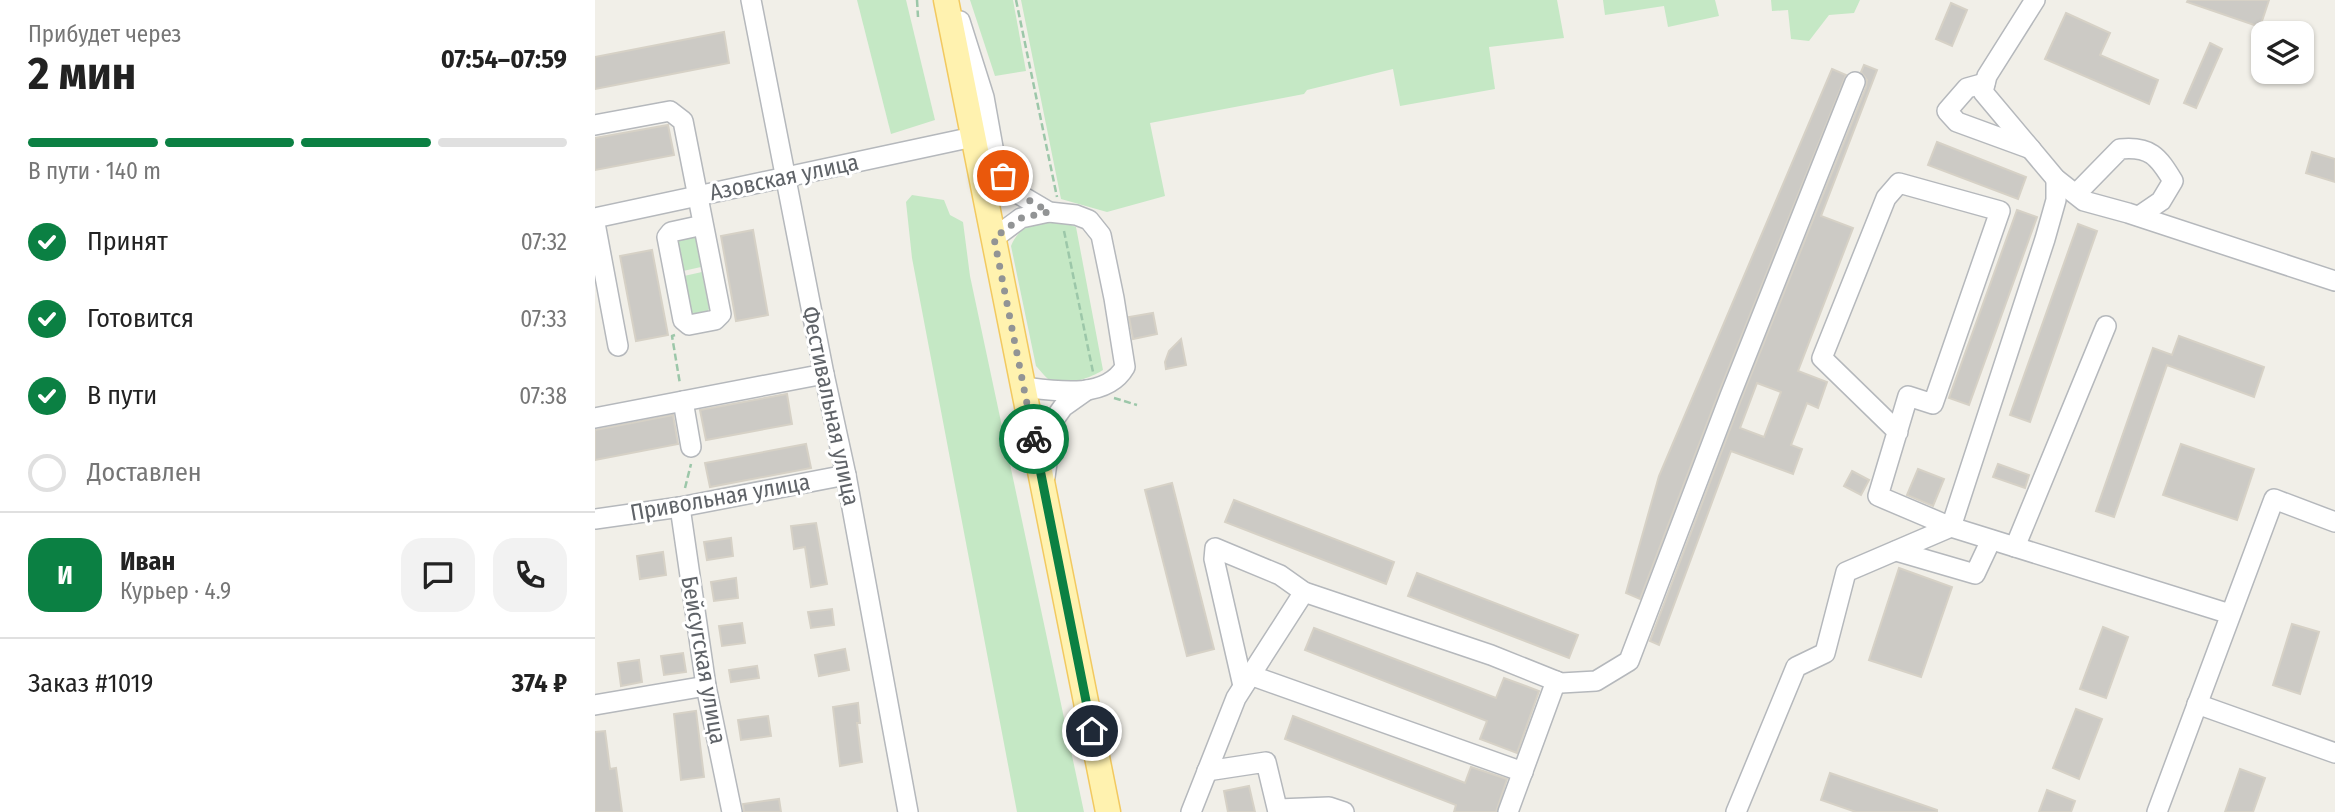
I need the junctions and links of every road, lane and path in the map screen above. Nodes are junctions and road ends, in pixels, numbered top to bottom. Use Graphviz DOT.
graph roads {
  1 [pos="751,0"];
  2 [pos="917,0"];
  3 [pos="946,0"];
  4 [pos="954,0"];
  5 [pos="2035,0"];
  6 [pos="918,17"];
  7 [pos="1855,82"];
  8 [pos="1985,83"];
  9 [pos="1995,105"];
  10 [pos="595,125"];
  11 [pos="1980,131"];
  12 [pos="973,137"];
  13 [pos="2031,149"];
  14 [pos="785,177"];
  15 [pos="2056,178"];
  16 [pos="2076,194"];
  17 [pos="697,196"];
  18 [pos="1049,212"];
  19 [pos="2139,216"];
  20 [pos="595,218"];
  21 [pos="595,223"];
  22 [pos="703,225"];
  23 [pos="994,238"];
  24 [pos="2335,281"];
  25 [pos="686,323"];
  26 [pos="2106,326"];
  27 [pos="618,346"];
  28 [pos="824,374"];
  29 [pos="1024,387"];
  30 [pos="1088,390"];
  31 [pos="683,401"];
  32 [pos="595,418"];
  33 [pos="1898,432"];
  34 [pos="691,447"];
  35 [pos="846,475"];
  36 [pos="1044,488"];
  37 [pos="680,507"];
  38 [pos="595,519"];
  39 [pos="2335,522"];
  40 [pos="1951,527"];
  41 [pos="1991,540"];
  42 [pos="2015,547"];
  43 [pos="1896,551"];
  44 [pos="1304,592"];
  45 [pos="2230,614"];
  46 [pos="1247,680"];
  47 [pos="1556,681"];
  48 [pos="706,686"];
  49 [pos="2197,704"];
  50 [pos="595,705"];
  51 [pos="2335,753"];
  52 [pos="1206,771"];
  53 [pos="1523,772"];
  54 [pos="1278,811"];
  55 [pos="732,812"];
  56 [pos="908,812"];
  57 [pos="1108,812"];
  58 [pos="1191,812"];
  59 [pos="1344,812"];
  60 [pos="1508,812"];
  61 [pos="1736,812"];
  62 [pos="2157,812"];
  1 -- 14 [label="street, Фестивальная улица"];
  2 -- 6 [label="path"];
  3 -- 12 [label="main road"];
  4 -- 18 [label="street"];
  5 -- 8 [label="street"];
  7 -- 47 [label="street"];
  8 -- 9 [label="street"];
  8 -- 11 [label="street"];
  9 -- 11 [label="street"];
  9 -- 13 [label="street"];
  10 -- 17 [label="street"];
  11 -- 13 [label="street"];
  12 -- 14 [label="street, Азовская улица"];
  12 -- 23 [label="main road"];
  13 -- 15 [label="street"];
  14 -- 17 [label="street, Азовская улица"];
  14 -- 28 [label="street, Фестивальная улица"];
  15 -- 16 [label="street"];
  15 -- 40 [label="street"];
  16 -- 19 [label="street"];
  16 -- 19 [label="street"];
  17 -- 20 [label="street, Азовская улица"];
  17 -- 22 [label="street"];
  18 -- 23 [label="street"];
  18 -- 30 [label="street"];
  19 -- 24 [label="street"];
  21 -- 27 [label="street"];
  22 -- 25 [label="street"];
  22 -- 25 [label="street"];
  23 -- 29 [label="main road"];
  25 -- 31 [label="path"];
  26 -- 42 [label="street"];
  28 -- 31 [label="street"];
  28 -- 35 [label="street, Фестивальная улица"];
  29 -- 30 [label="street"];
  29 -- 36 [label="main road"];
  30 -- 36 [label="street"];
  31 -- 32 [label="street"];
  31 -- 34 [label="street"];
  33 -- 33 [label="street"];
  33 -- 40 [label="street"];
  34 -- 37 [label="path"];
  35 -- 37 [label="street, Привольная улица"];
  35 -- 56 [label="street, Фестивальная улица"];
  36 -- 57 [label="main road"];
  37 -- 38 [label="street, Привольная улица"];
  37 -- 48 [label="street, Бейсугская улица"];
  39 -- 45 [label="street"];
  40 -- 41 [label="street"];
  40 -- 43 [label="street"];
  41 -- 42 [label="street"];
  41 -- 43 [label="street"];
  42 -- 45 [label="street"];
  43 -- 61 [label="street"];
  44 -- 46 [label="street"];
  44 -- 46 [label="street"];
  44 -- 47 [label="street"];
  45 -- 49 [label="street"];
  46 -- 52 [label="street"];
  46 -- 53 [label="street"];
  47 -- 53 [label="street"];
  48 -- 50 [label="street"];
  48 -- 55 [label="street, Бейсугская улица"];
  49 -- 51 [label="street"];
  49 -- 62 [label="street"];
  52 -- 54 [label="street"];
  52 -- 58 [label="street"];
  53 -- 60 [label="street"];
  54 -- 59 [label="street"];
}
